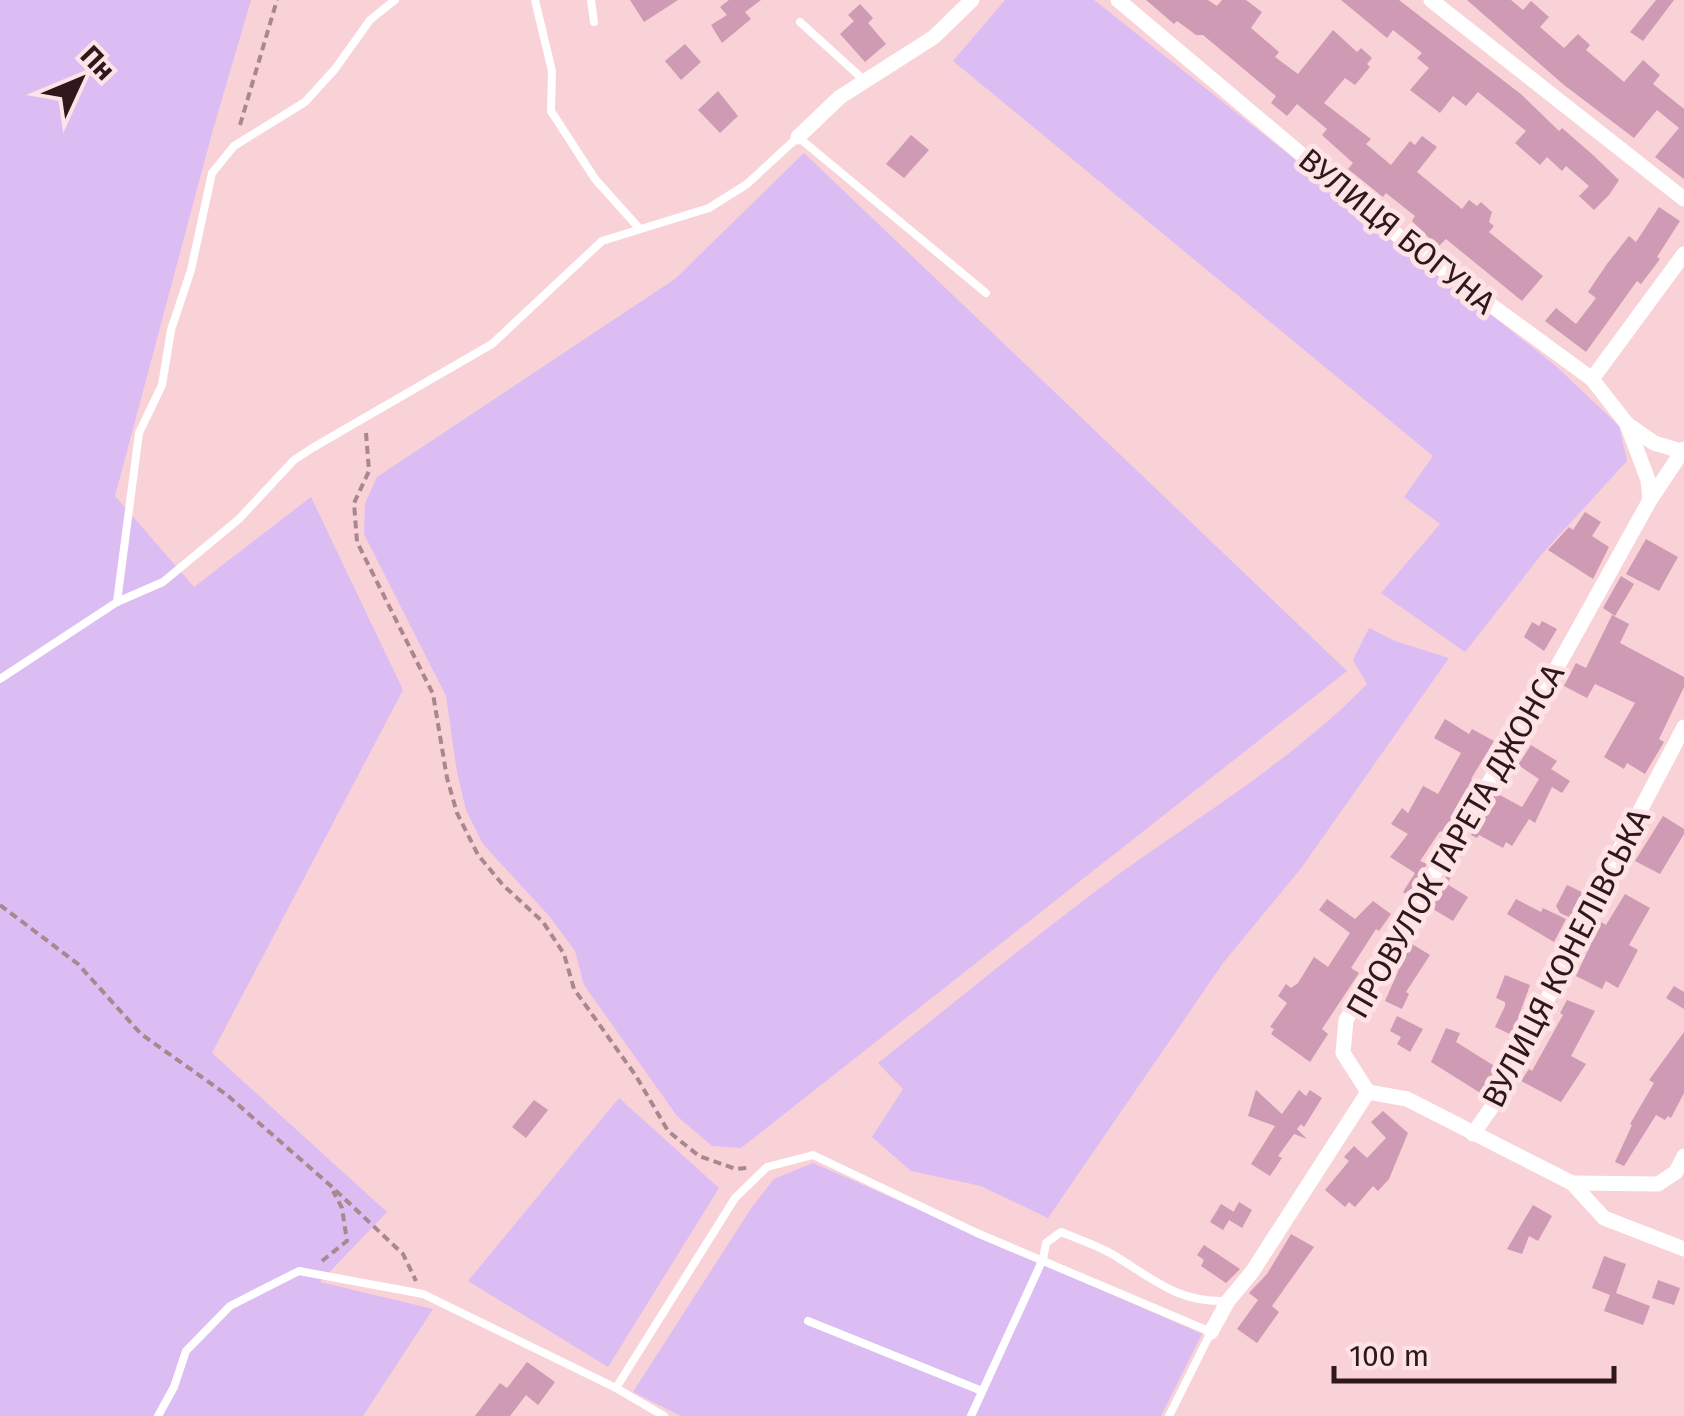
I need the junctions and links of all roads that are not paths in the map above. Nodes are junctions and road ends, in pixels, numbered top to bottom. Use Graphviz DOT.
graph roads {
  1 [pos="394,0"];
  2 [pos="535,0"];
  3 [pos="591,0"];
  4 [pos="972,0"];
  5 [pos="1118,0"];
  6 [pos="1431,0"];
  7 [pos="594,22"];
  8 [pos="800,22"];
  9 [pos="865,80"];
  10 [pos="798,136"];
  11 [pos="1684,199"];
  12 [pos="639,228"];
  13 [pos="1684,254"];
  14 [pos="986,293"];
  15 [pos="1592,379"];
  16 [pos="1627,424"];
  17 [pos="1683,450"];
  18 [pos="1650,500"];
  19 [pos="116,602"];
  20 [pos="0,679"];
  21 [pos="1684,727"];
  22 [pos="1368,1092"];
  23 [pos="1473,1134"];
  24 [pos="1684,1156"];
  25 [pos="1572,1183"];
  26 [pos="1684,1249"];
  27 [pos="1043,1259"];
  28 [pos="1228,1301"];
  29 [pos="808,1322"];
  30 [pos="1211,1332"];
  31 [pos="616,1388"];
  32 [pos="982,1390"];
  33 [pos="158,1416"];
  34 [pos="664,1416"];
  35 [pos="971,1416"];
  36 [pos="1169,1416"];
  1 -- 19 [label="lane"];
  2 -- 12 [label="lane"];
  3 -- 7 [label="lane"];
  4 -- 9 [label="street"];
  5 -- 15 [label="street, ВУЛИЦЯ БОГУНА"];
  6 -- 11 [label="street"];
  8 -- 9 [label="lane"];
  9 -- 10 [label="street"];
  10 -- 12 [label="lane"];
  10 -- 14 [label="lane"];
  12 -- 19 [label="lane"];
  13 -- 15 [label="street"];
  15 -- 16 [label="street, ВУЛИЦЯ БОГУНА"];
  16 -- 17 [label="street, ВУЛИЦЯ БОГУНА"];
  16 -- 18 [label="street"];
  17 -- 18 [label="street, ПРОВУЛОК ГАРЕТА ДЖОНСА"];
  18 -- 22 [label="street, ПРОВУЛОК ГАРЕТА ДЖОНСА"];
  19 -- 20 [label="lane"];
  21 -- 23 [label="street, ВУЛИЦЯ КОНЕЛІВСЬКА"];
  22 -- 23 [label="street"];
  22 -- 28 [label="street"];
  23 -- 25 [label="street"];
  24 -- 25 [label="street"];
  25 -- 26 [label="street"];
  27 -- 28 [label="lane"];
  27 -- 30 [label="lane"];
  27 -- 31 [label="lane"];
  27 -- 32 [label="lane"];
  28 -- 30 [label="street"];
  29 -- 32 [label="lane"];
  30 -- 36 [label="lane"];
  31 -- 33 [label="lane"];
  31 -- 34 [label="lane"];
  32 -- 35 [label="lane"];
}
